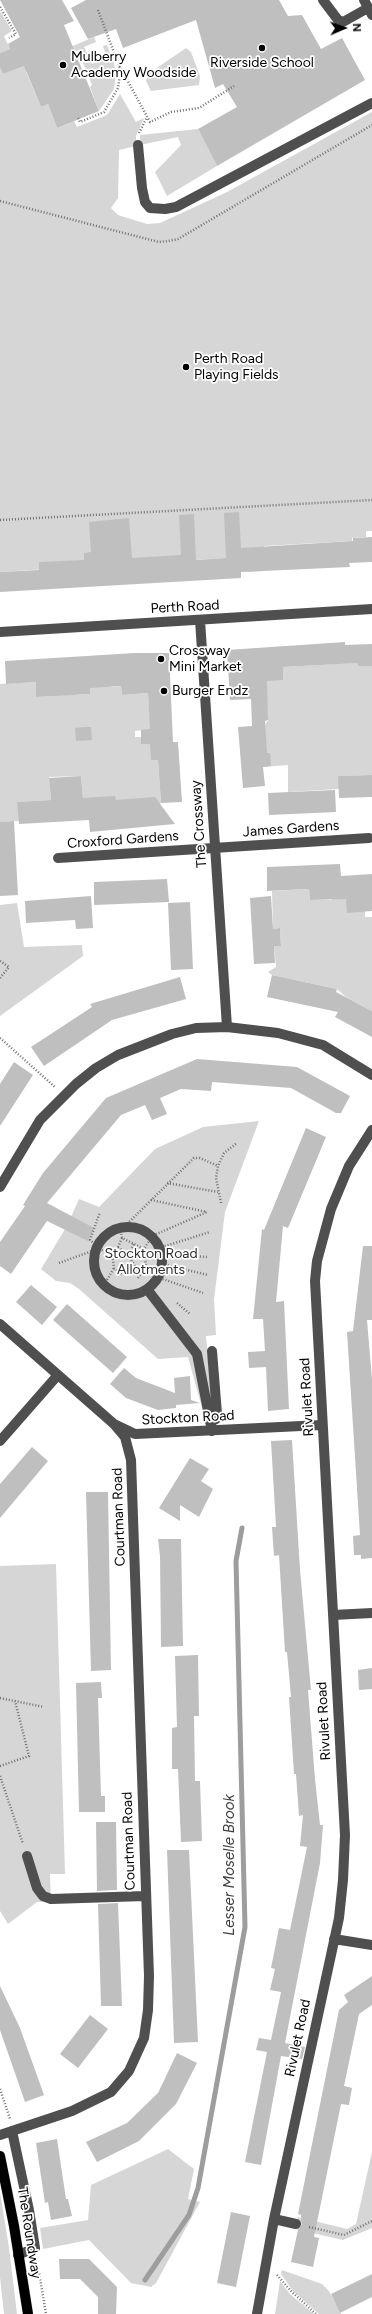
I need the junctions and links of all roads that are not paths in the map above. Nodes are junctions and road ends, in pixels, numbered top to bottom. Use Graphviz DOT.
graph roads {
  1 [pos="322,0"];
  2 [pos="368,8"];
  3 [pos="372,103"];
  4 [pos="138,146"];
  5 [pos="372,609"];
  6 [pos="200,620"];
  7 [pos="0,632"];
  8 [pos="369,838"];
  9 [pos="215,848"];
  10 [pos="58,858"];
  11 [pos="227,1027"];
  12 [pos="372,1075"];
  13 [pos="372,1130"];
  14 [pos="0,1187"];
  15 [pos="146,1289"];
  16 [pos="0,1324"];
  17 [pos="212,1351"];
  18 [pos="57,1376"];
  19 [pos="114,1424"];
  20 [pos="322,1425"];
  21 [pos="211,1427"];
  22 [pos="146,1434"];
  23 [pos="0,1441"];
  24 [pos="131,1460"];
  25 [pos="372,1613"];
  26 [pos="332,1615"];
  27 [pos="27,1856"];
  28 [pos="145,1896"];
  29 [pos="334,1939"];
  30 [pos="372,1945"];
  31 [pos="11,2127"];
  32 [pos="0,2135"];
  33 [pos="0,2156"];
  34 [pos="274,2219"];
  35 [pos="296,2224"];
  36 [pos="18,2255"];
  37 [pos="28,2314"];
  38 [pos="256,2314"];
  1 -- 2 [label="street"];
  3 -- 4 [label="street"];
  5 -- 6 [label="street, Perth Road"];
  6 -- 7 [label="street, Perth Road"];
  6 -- 9 [label="street, The Crossway"];
  8 -- 9 [label="street, James Gardens"];
  9 -- 10 [label="street, Croxford Gardens"];
  9 -- 11 [label="street, The Crossway"];
  11 -- 12 [label="street"];
  11 -- 14 [label="street"];
  13 -- 20 [label="street, Rivulet Road"];
  15 -- 15 [label="street"];
  15 -- 21 [label="street"];
  16 -- 18 [label="street, Stockton Road"];
  17 -- 21 [label="street"];
  18 -- 19 [label="street, Stockton Road"];
  18 -- 23 [label="street"];
  19 -- 22 [label="street, Stockton Road"];
  19 -- 24 [label="street, Courtman Road"];
  20 -- 21 [label="street, Stockton Road"];
  20 -- 26 [label="street, Rivulet Road"];
  21 -- 22 [label="street, Stockton Road"];
  22 -- 24 [label="street, Courtman Road"];
  24 -- 28 [label="street, Courtman Road"];
  25 -- 26 [label="street"];
  26 -- 29 [label="street, Rivulet Road"];
  27 -- 28 [label="street"];
  28 -- 31 [label="street, Courtman Road"];
  29 -- 30 [label="street"];
  29 -- 34 [label="street, Rivulet Road"];
  31 -- 32 [label="street, Courtman Road"];
  31 -- 36 [label="street"];
  33 -- 36 [label="main road, The Roundway"];
  34 -- 35 [label="street"];
  34 -- 38 [label="street, Rivulet Road"];
  36 -- 37 [label="main road, The Roundway"];
}
